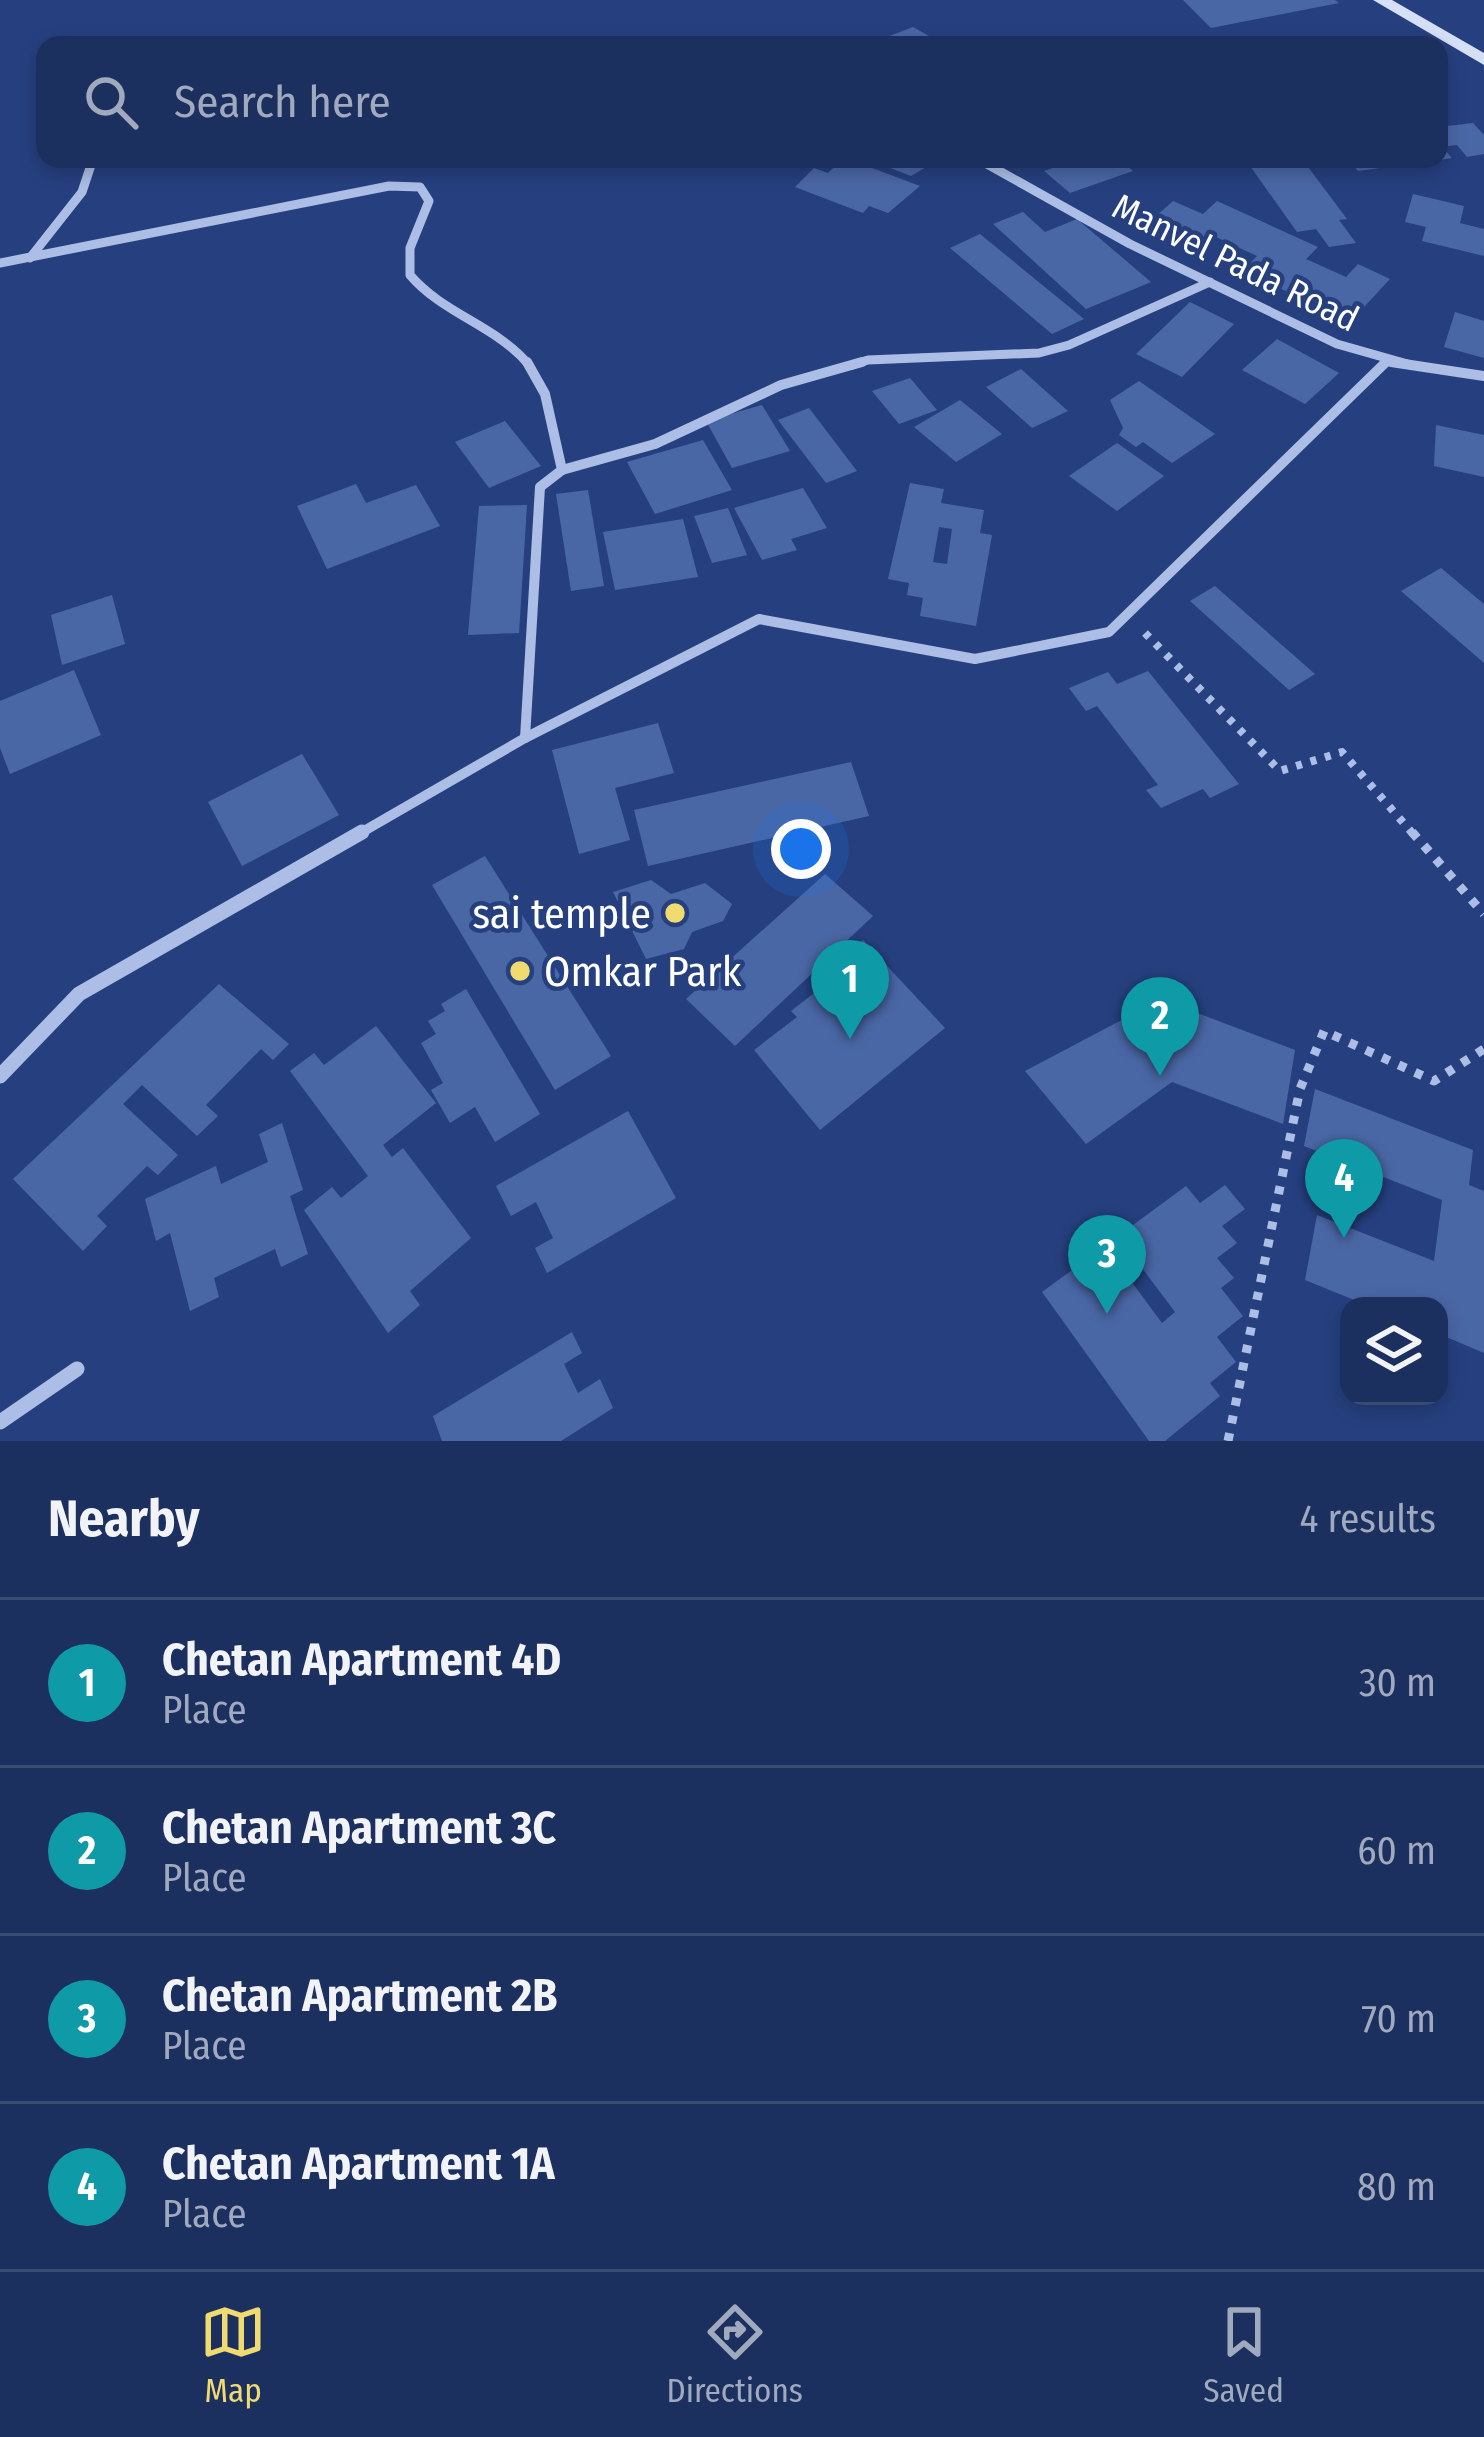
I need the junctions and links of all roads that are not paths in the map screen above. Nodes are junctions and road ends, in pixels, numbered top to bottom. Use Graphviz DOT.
graph roads {
  1 [pos="1381,0"];
  2 [pos="1443,36"];
  3 [pos="1448,39"];
  4 [pos="1484,60"];
  5 [pos="90,168"];
  6 [pos="994,168"];
  7 [pos="28,260"];
  8 [pos="0,263"];
  9 [pos="1210,282"];
  10 [pos="1387,361"];
  11 [pos="1484,376"];
  12 [pos="562,470"];
  13 [pos="525,737"];
  14 [pos="0,1076"];
  15 [pos="77,1369"];
  16 [pos="0,1422"];
  1 -- 2 [label="main road"];
  3 -- 4 [label="main road"];
  5 -- 7 [label="street"];
  6 -- 9 [label="street, Manvel Pada Road"];
  7 -- 8 [label="street"];
  7 -- 12 [label="street"];
  9 -- 10 [label="street, Manvel Pada Road"];
  9 -- 12 [label="street"];
  10 -- 11 [label="street, Manvel Pada Road"];
  10 -- 13 [label="street"];
  12 -- 13 [label="street"];
  13 -- 14 [label="street"];
  15 -- 16 [label="street"];
}
